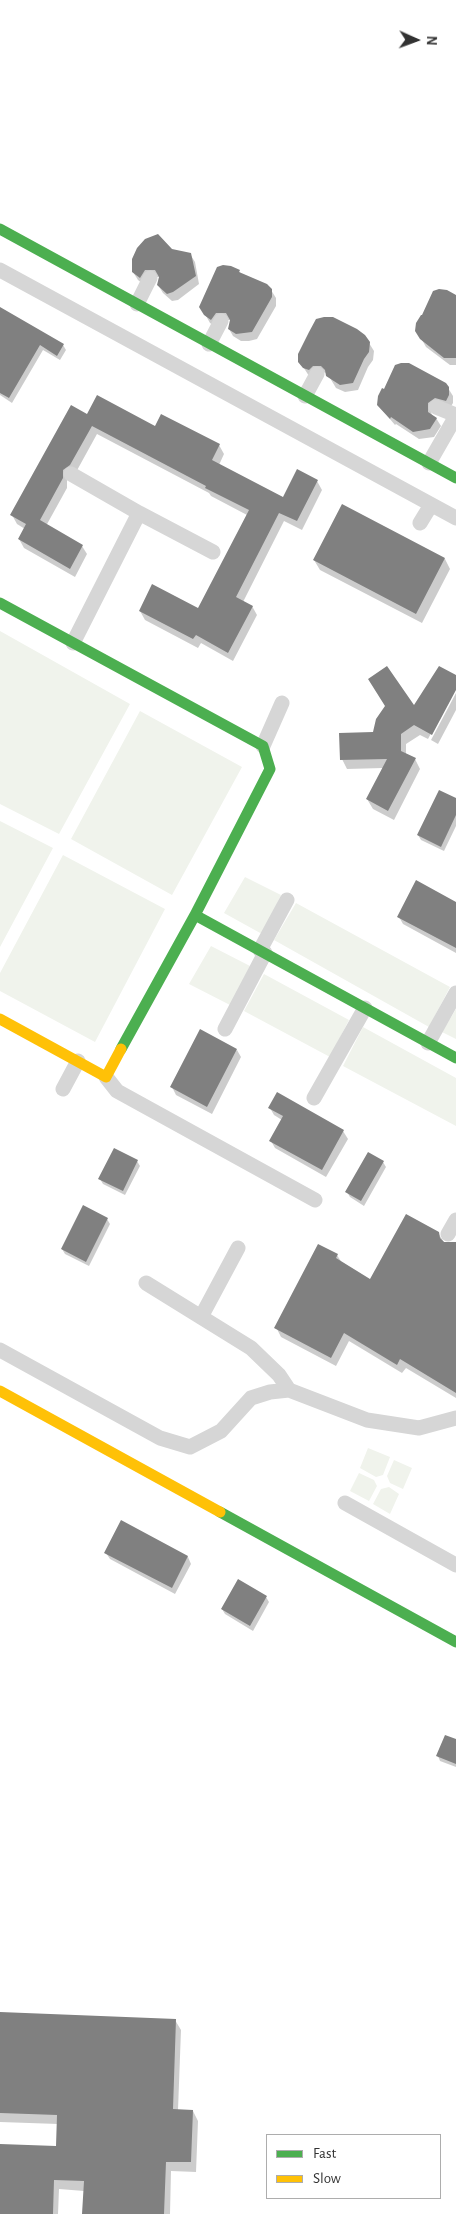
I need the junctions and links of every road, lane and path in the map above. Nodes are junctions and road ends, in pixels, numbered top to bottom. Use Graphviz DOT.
graph roads {
  1 [pos="0,229"];
  2 [pos="0,270"];
  3 [pos="150,278"];
  4 [pos="137,304"];
  5 [pos="222,321"];
  6 [pos="209,344"];
  7 [pos="317,374"];
  8 [pos="306,396"];
  9 [pos="436,407"];
  10 [pos="456,416"];
  11 [pos="429,463"];
  12 [pos="71,474"];
  13 [pos="456,478"];
  14 [pos="431,505"];
  15 [pos="139,513"];
  16 [pos="456,518"];
  17 [pos="420,523"];
  18 [pos="213,552"];
  19 [pos="0,603"];
  20 [pos="73,643"];
  21 [pos="282,703"];
  22 [pos="263,746"];
  23 [pos="287,900"];
  24 [pos="195,915"];
  25 [pos="263,952"];
  26 [pos="456,993"];
  27 [pos="365,1008"];
  28 [pos="0,1019"];
  29 [pos="225,1029"];
  30 [pos="428,1043"];
  31 [pos="456,1058"];
  32 [pos="78,1062"];
  33 [pos="106,1077"];
  34 [pos="64,1089"];
  35 [pos="314,1098"];
  36 [pos="315,1200"];
  37 [pos="456,1220"];
  38 [pos="448,1234"];
  39 [pos="238,1248"];
  40 [pos="146,1283"];
  41 [pos="201,1317"];
  42 [pos="0,1350"];
  43 [pos="289,1390"];
  44 [pos="0,1391"];
  45 [pos="456,1418"];
  46 [pos="345,1503"];
  47 [pos="456,1565"];
  48 [pos="456,1642"];
  1 -- 4 [label="street"];
  2 -- 14 [label="street"];
  3 -- 4 [label="street"];
  4 -- 6 [label="street"];
  5 -- 6 [label="street"];
  6 -- 8 [label="street"];
  7 -- 8 [label="street"];
  8 -- 11 [label="street"];
  9 -- 10 [label="street"];
  10 -- 11 [label="street"];
  11 -- 13 [label="street"];
  12 -- 15 [label="street"];
  14 -- 16 [label="street"];
  14 -- 17 [label="street"];
  15 -- 18 [label="street"];
  15 -- 20 [label="street"];
  19 -- 20 [label="street"];
  20 -- 22 [label="street"];
  21 -- 22 [label="street"];
  22 -- 24 [label="street"];
  23 -- 25 [label="street"];
  24 -- 25 [label="street"];
  24 -- 33 [label="street"];
  25 -- 27 [label="street"];
  25 -- 29 [label="street"];
  26 -- 30 [label="street"];
  27 -- 30 [label="street"];
  27 -- 35 [label="street"];
  28 -- 32 [label="street"];
  30 -- 31 [label="street"];
  32 -- 33 [label="street"];
  32 -- 34 [label="street"];
  33 -- 36 [label="street"];
  37 -- 38 [label="street"];
  39 -- 41 [label="street"];
  40 -- 41 [label="street"];
  41 -- 43 [label="street"];
  42 -- 43 [label="street"];
  43 -- 45 [label="street"];
  44 -- 48 [label="street"];
  46 -- 47 [label="street"];
}
